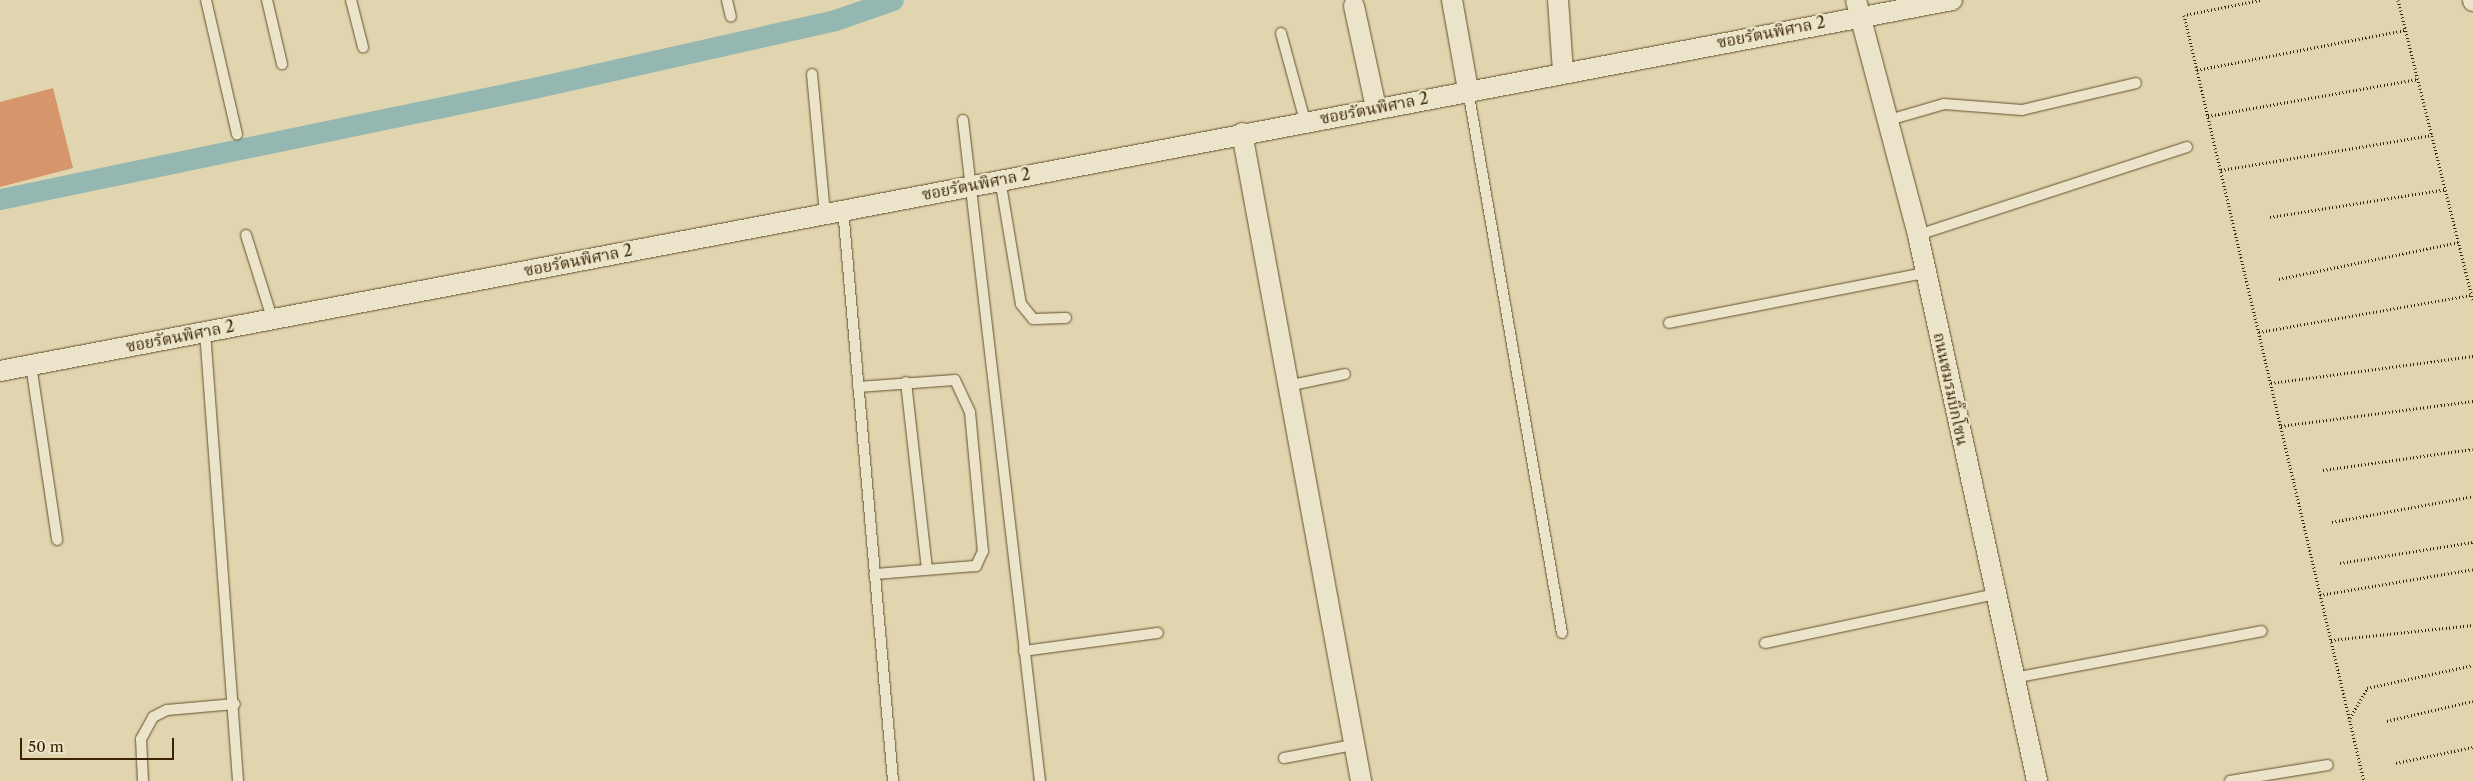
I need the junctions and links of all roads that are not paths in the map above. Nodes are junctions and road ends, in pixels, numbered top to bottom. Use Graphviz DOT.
graph roads {
  1 [pos="206,0"];
  2 [pos="267,0"];
  3 [pos="351,0"];
  4 [pos="727,0"];
  5 [pos="1452,0"];
  6 [pos="1558,0"];
  7 [pos="1952,0"];
  8 [pos="1354,6"];
  9 [pos="1860,7"];
  10 [pos="731,17"];
  11 [pos="1281,33"];
  12 [pos="363,47"];
  13 [pos="282,64"];
  14 [pos="1563,72"];
  15 [pos="812,74"];
  16 [pos="2136,83"];
  17 [pos="1468,90"];
  18 [pos="1376,108"];
  19 [pos="963,120"];
  20 [pos="1890,120"];
  21 [pos="1305,121"];
  22 [pos="1242,133"];
  23 [pos="237,134"];
  24 [pos="2187,147"];
  25 [pos="1000,179"];
  26 [pos="973,184"];
  27 [pos="834,211"];
  28 [pos="246,235"];
  29 [pos="1918,235"];
  30 [pos="1925,273"];
  31 [pos="272,318"];
  32 [pos="1066,318"];
  33 [pos="1669,323"];
  34 [pos="205,331"];
  35 [pos="31,364"];
  36 [pos="0,370"];
  37 [pos="1345,374"];
  38 [pos="906,382"];
  39 [pos="1286,386"];
  40 [pos="858,387"];
  41 [pos="57,540"];
  42 [pos="927,568"];
  43 [pos="874,574"];
  44 [pos="1995,594"];
  45 [pos="2262,632"];
  46 [pos="1158,633"];
  47 [pos="1562,633"];
  48 [pos="1765,643"];
  49 [pos="1024,651"];
  50 [pos="2014,678"];
  51 [pos="235,704"];
  52 [pos="1354,745"];
  53 [pos="1284,758"];
  54 [pos="2328,765"];
  55 [pos="143,781"];
  56 [pos="238,781"];
  57 [pos="893,781"];
  58 [pos="1040,781"];
  59 [pos="1362,781"];
  60 [pos="2037,781"];
  61 [pos="2230,781"];
  1 -- 23 [label="lane"];
  2 -- 13 [label="lane"];
  3 -- 12 [label="lane"];
  4 -- 10 [label="lane"];
  5 -- 17 [label="street"];
  6 -- 14 [label="street"];
  7 -- 9 [label="street, ซอยรัตนพิศาล 2"];
  8 -- 18 [label="street"];
  9 -- 14 [label="street, ซอยรัตนพิศาล 2"];
  9 -- 20 [label="street, ถนนชมรมบิ๊กโซน"];
  11 -- 21 [label="lane"];
  14 -- 17 [label="street, ซอยรัตนพิศาล 2"];
  15 -- 27 [label="lane"];
  16 -- 20 [label="lane"];
  17 -- 18 [label="street, ซอยรัตนพิศาล 2"];
  17 -- 47 [label="lane"];
  18 -- 21 [label="street, ซอยรัตนพิศาล 2"];
  19 -- 26 [label="lane"];
  20 -- 29 [label="street, ถนนชมรมบิ๊กโซน"];
  21 -- 22 [label="street, ซอยรัตนพิศาล 2"];
  22 -- 25 [label="street, ซอยรัตนพิศาล 2"];
  22 -- 39 [label="street"];
  24 -- 29 [label="lane"];
  25 -- 26 [label="street, ซอยรัตนพิศาล 2"];
  25 -- 32 [label="lane"];
  26 -- 27 [label="street, ซอยรัตนพิศาล 2"];
  26 -- 49 [label="lane"];
  27 -- 31 [label="street, ซอยรัตนพิศาล 2"];
  27 -- 40 [label="lane"];
  28 -- 31 [label="lane"];
  29 -- 30 [label="street, ถนนชมรมบิ๊กโซน"];
  30 -- 33 [label="lane"];
  30 -- 44 [label="street, ถนนชมรมบิ๊กโซน"];
  31 -- 34 [label="street, ซอยรัตนพิศาล 2"];
  34 -- 35 [label="street, ซอยรัตนพิศาล 2"];
  34 -- 51 [label="lane"];
  35 -- 36 [label="street, ซอยรัตนพิศาล 2"];
  35 -- 41 [label="lane"];
  37 -- 39 [label="lane"];
  38 -- 40 [label="lane"];
  38 -- 42 [label="lane"];
  38 -- 42 [label="lane"];
  39 -- 52 [label="street"];
  40 -- 43 [label="lane"];
  42 -- 43 [label="lane"];
  43 -- 57 [label="lane"];
  44 -- 48 [label="lane"];
  44 -- 50 [label="street, ถนนชมรมบิ๊กโซน"];
  45 -- 50 [label="lane"];
  46 -- 49 [label="lane"];
  49 -- 58 [label="lane"];
  50 -- 60 [label="street, ถนนชมรมบิ๊กโซน"];
  51 -- 55 [label="lane"];
  51 -- 56 [label="lane"];
  52 -- 53 [label="lane"];
  52 -- 59 [label="street"];
  54 -- 61 [label="lane"];
}
